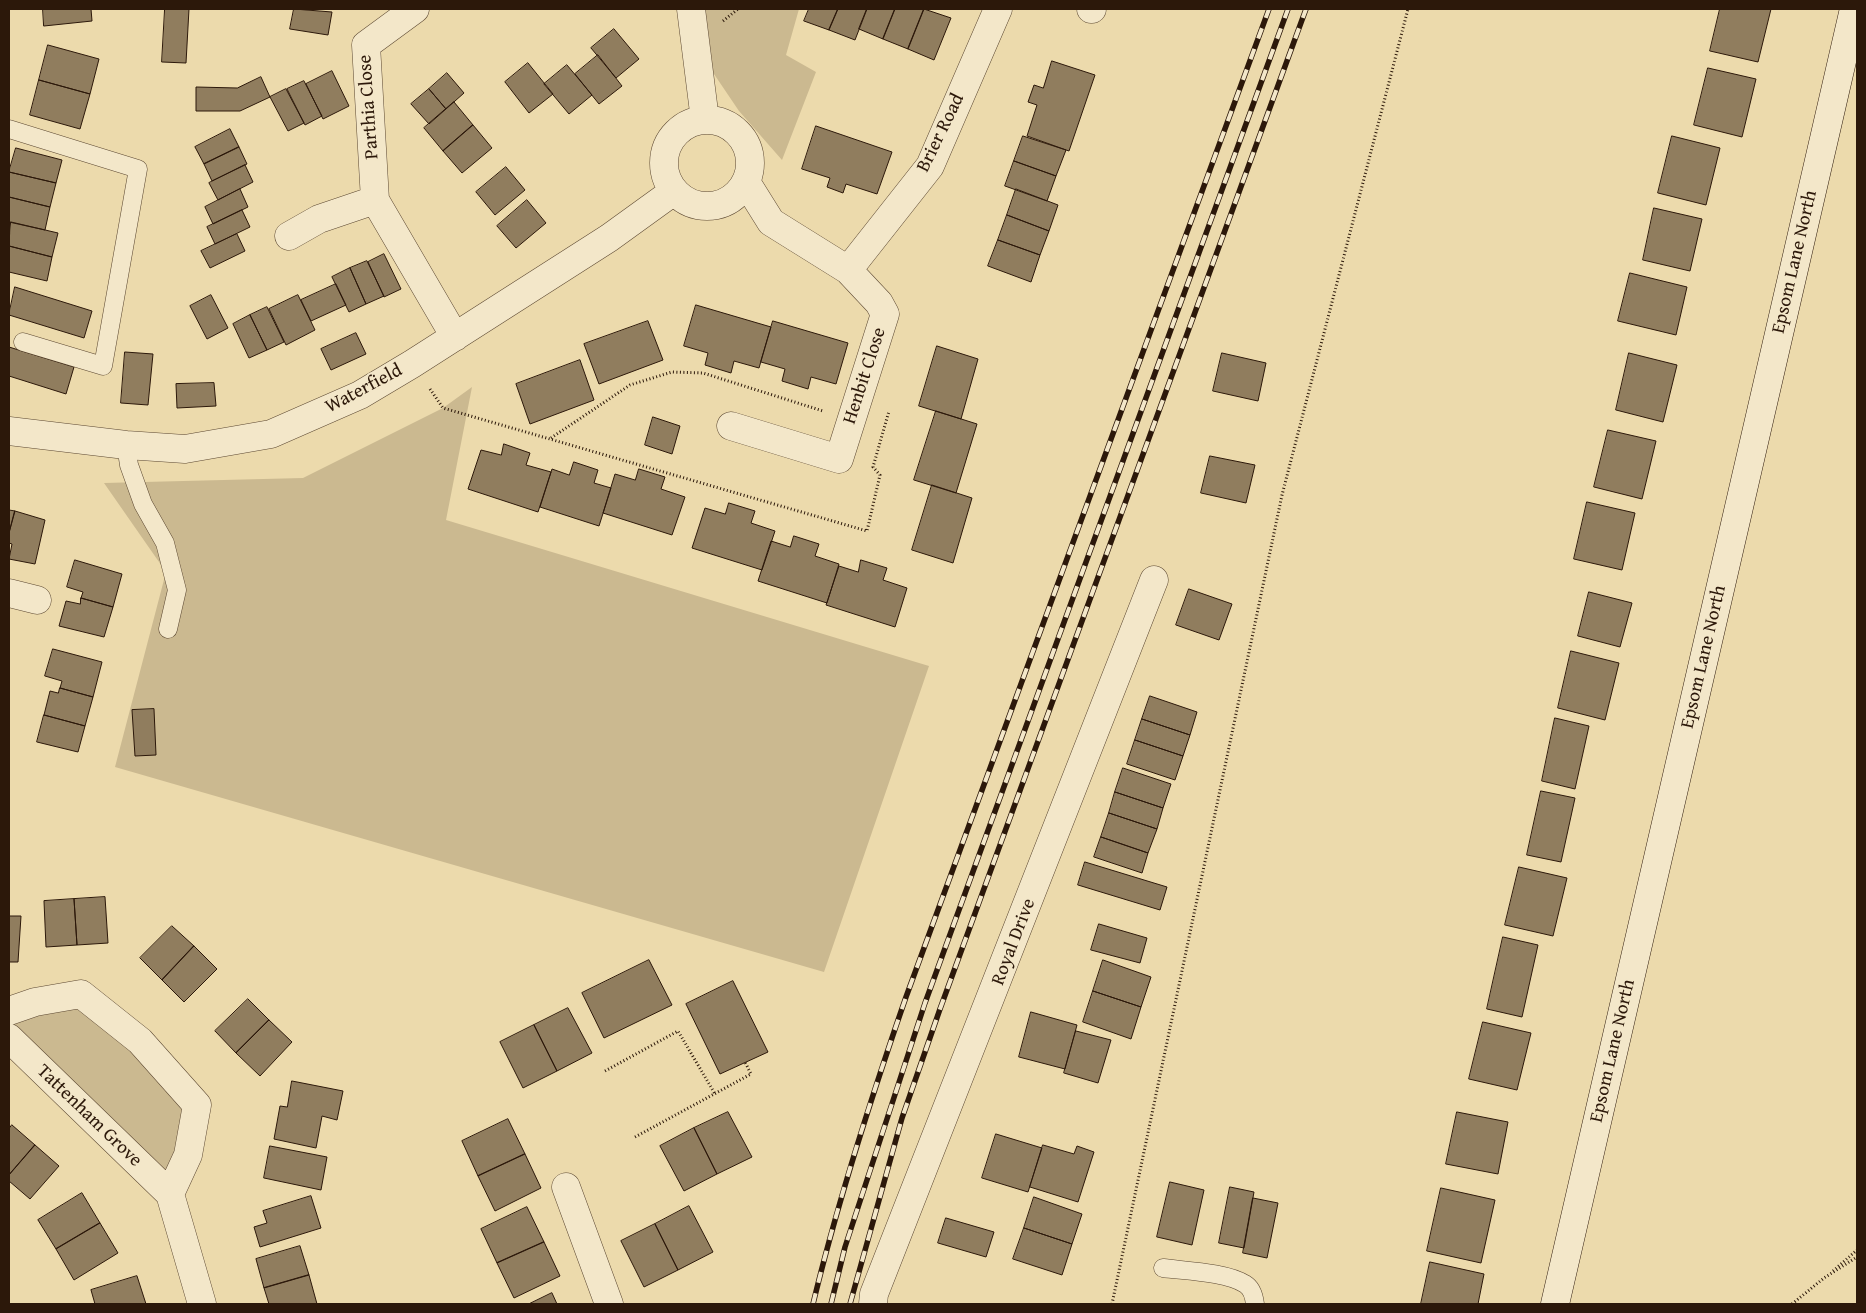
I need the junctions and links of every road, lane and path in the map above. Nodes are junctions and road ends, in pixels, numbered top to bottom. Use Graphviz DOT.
graph roads {
  1 [pos="415,9"];
  2 [pos="690,9"];
  3 [pos="998,9"];
  4 [pos="1408,9"];
  5 [pos="1854,9"];
  6 [pos="705,120"];
  7 [pos="9,129"];
  8 [pos="746,182"];
  9 [pos="674,190"];
  10 [pos="375,200"];
  11 [pos="289,236"];
  12 [pos="848,270"];
  13 [pos="455,337"];
  14 [pos="24,342"];
  15 [pos="825,412"];
  16 [pos="731,426"];
  17 [pos="9,430"];
  18 [pos="550,438"];
  19 [pos="126,445"];
  20 [pos="1154,580"];
  21 [pos="9,593"];
  22 [pos="37,600"];
  23 [pos="168,629"];
  24 [pos="9,1011"];
  25 [pos="9,1038"];
  26 [pos="745,1062"];
  27 [pos="605,1071"];
  28 [pos="715,1094"];
  29 [pos="635,1137"];
  30 [pos="566,1187"];
  31 [pos="170,1194"];
  32 [pos="1857,1250"];
  33 [pos="1857,1257"];
  34 [pos="1163,1268"];
  35 [pos="1824,1278"];
  36 [pos="202,1304"];
  37 [pos="609,1304"];
  38 [pos="873,1304"];
  39 [pos="1112,1304"];
  40 [pos="1255,1304"];
  41 [pos="1555,1304"];
  42 [pos="1792,1304"];
  1 -- 10 [label="street, Parthia Close"];
  2 -- 6 [label="street"];
  3 -- 12 [label="street, Brier Road"];
  4 -- 39 [label="path"];
  5 -- 41 [label="street, Epsom Lane North"];
  6 -- 8 [label="street"];
  6 -- 9 [label="street"];
  7 -- 14 [label="lane"];
  8 -- 9 [label="street"];
  8 -- 12 [label="street, Henbit Close"];
  9 -- 13 [label="street, Waterfield"];
  10 -- 11 [label="street"];
  10 -- 13 [label="street, Parthia Close"];
  12 -- 16 [label="street, Henbit Close"];
  13 -- 19 [label="street, Waterfield"];
  15 -- 18 [label="path"];
  17 -- 19 [label="street, Waterfield"];
  19 -- 23 [label="lane"];
  20 -- 38 [label="street, Royal Drive"];
  21 -- 22 [label="street"];
  24 -- 31 [label="street"];
  25 -- 31 [label="street, Tattenham Grove"];
  26 -- 28 [label="path"];
  27 -- 28 [label="path"];
  28 -- 29 [label="path"];
  30 -- 37 [label="street"];
  31 -- 36 [label="street, Tattenham Grove"];
  32 -- 35 [label="path"];
  33 -- 35 [label="path"];
  34 -- 40 [label="lane"];
  35 -- 42 [label="path"];
}
